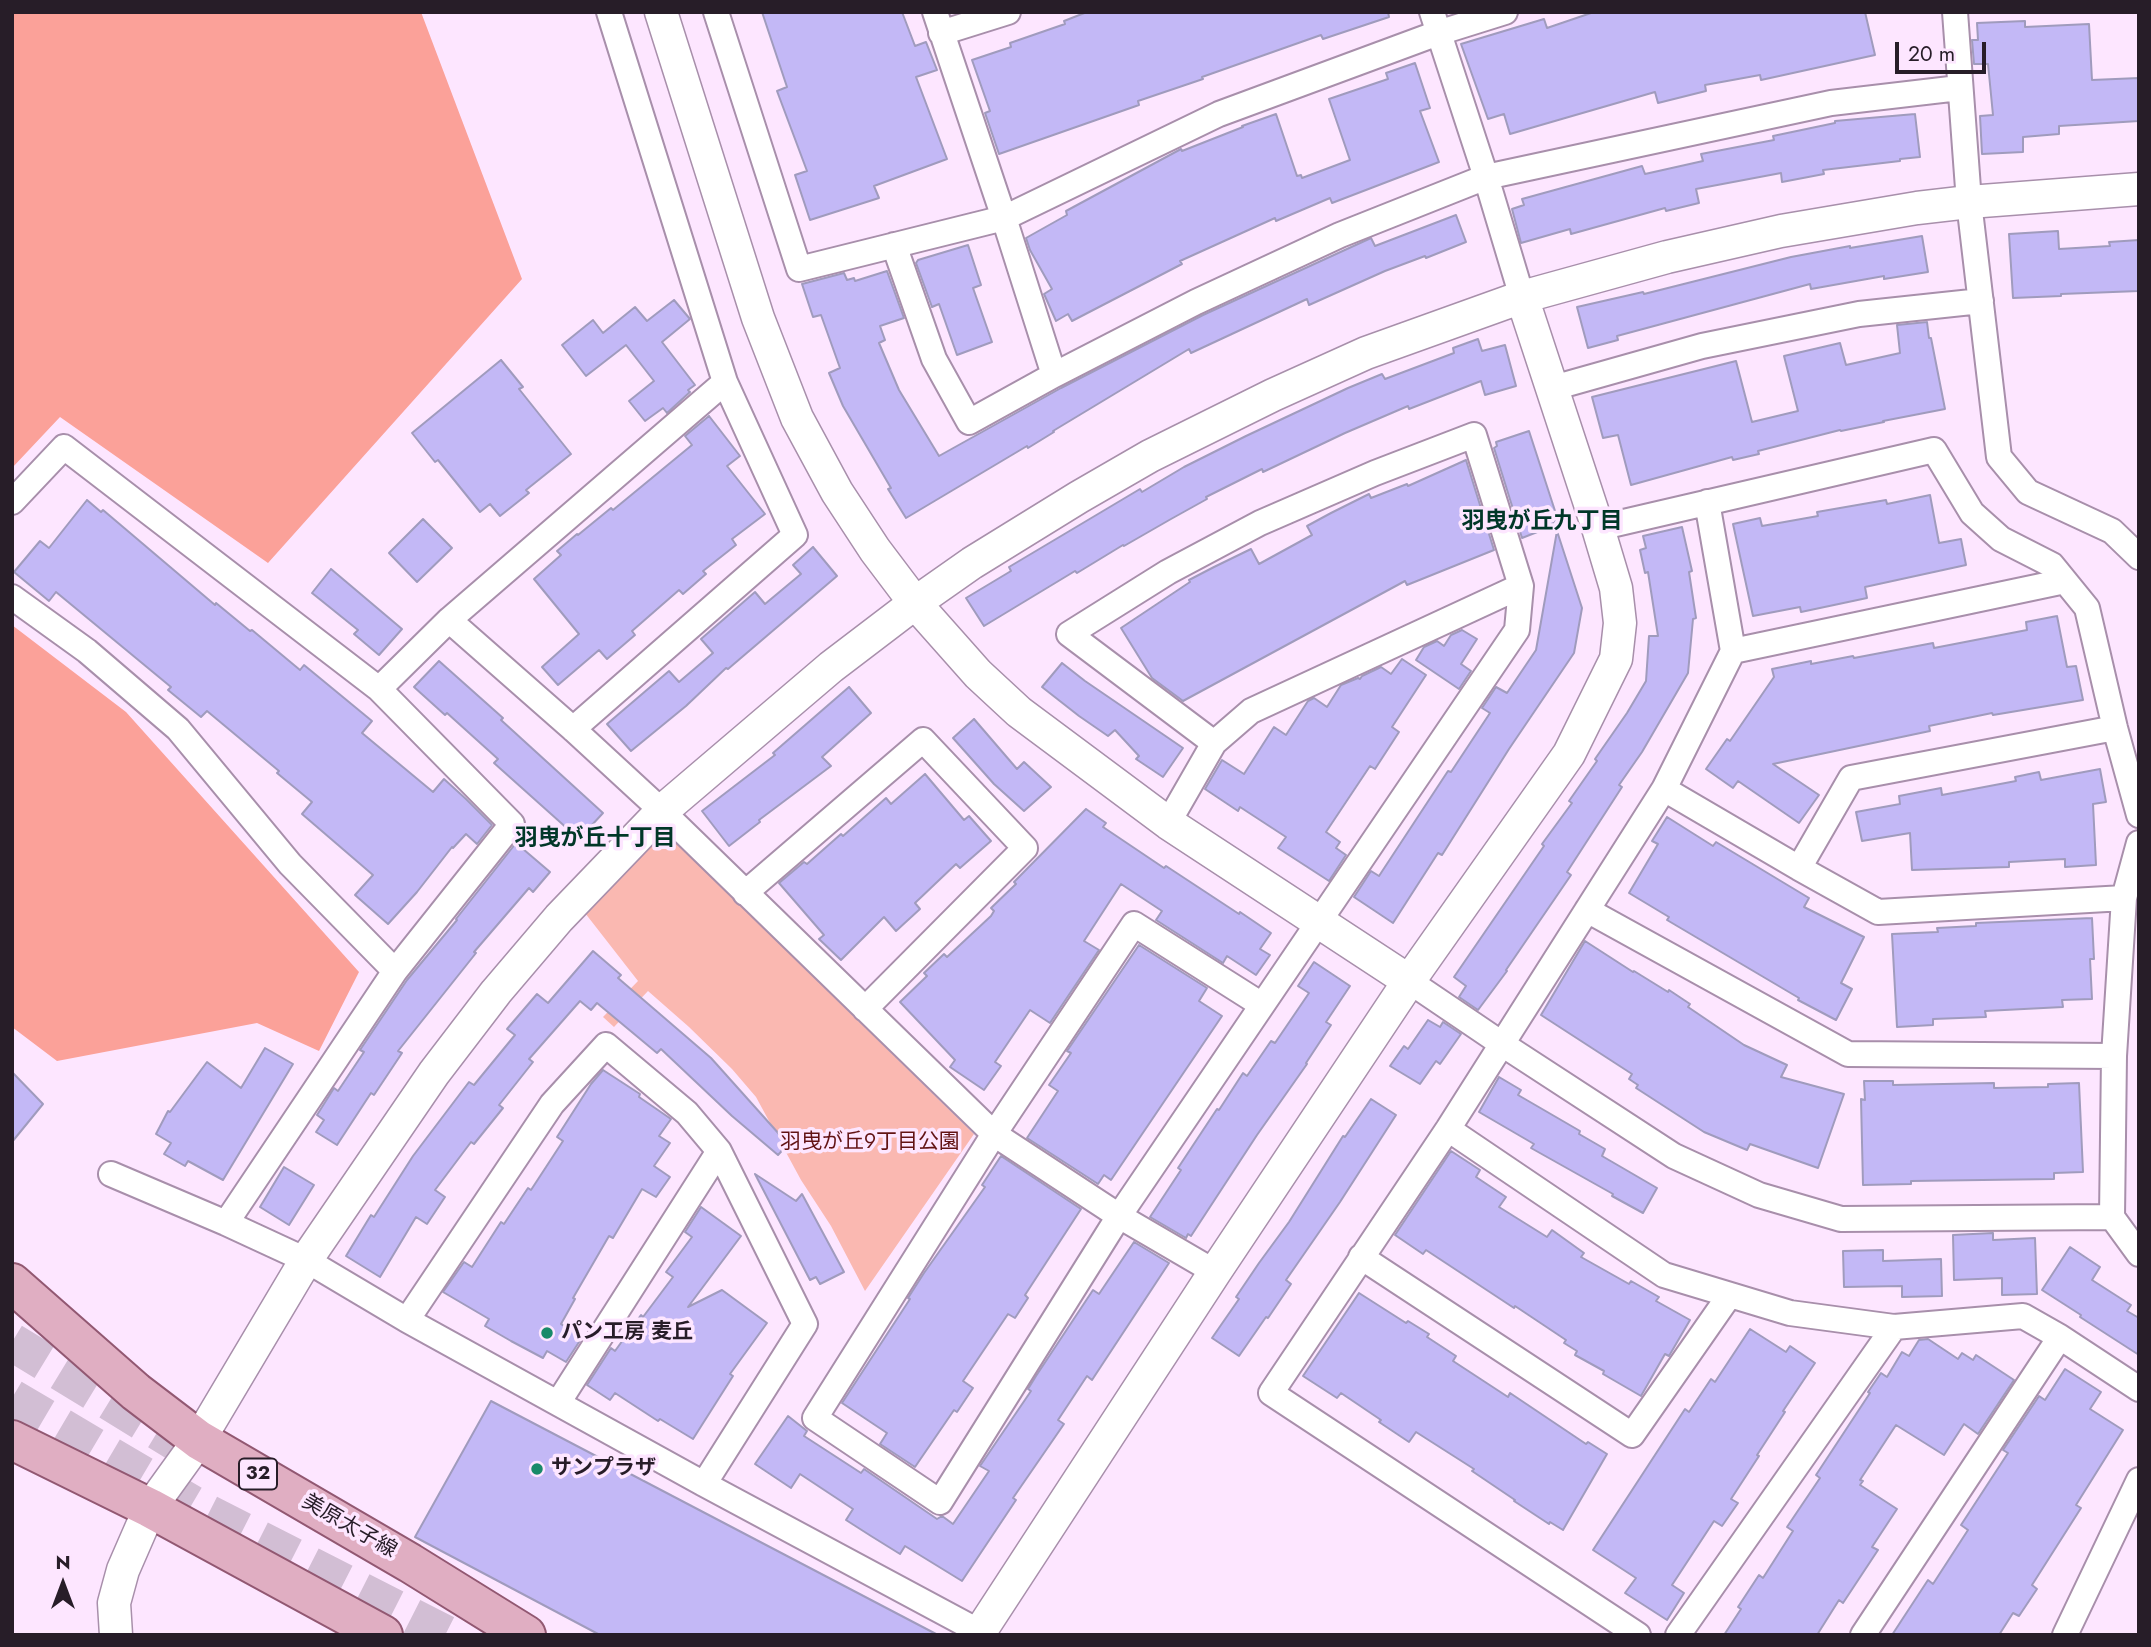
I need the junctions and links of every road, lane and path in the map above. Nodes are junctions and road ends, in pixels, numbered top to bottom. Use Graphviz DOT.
graph roads {
  1 [pos="609,12"];
  2 [pos="661,12"];
  3 [pos="716,12"];
  4 [pos="1008,12"];
  5 [pos="1505,12"];
  6 [pos="1955,12"];
  7 [pos="1435,22"];
  8 [pos="938,23"];
  9 [pos="1959,88"];
  10 [pos="1486,177"];
  11 [pos="2139,189"];
  12 [pos="1969,202"];
  13 [pos="1004,218"];
  14 [pos="894,245"];
  15 [pos="1522,297"];
  16 [pos="1981,301"];
  17 [pos="1054,375"];
  18 [pos="725,382"];
  19 [pos="1553,388"];
  20 [pos="12,502"];
  21 [pos="1707,502"];
  22 [pos="1598,528"];
  23 [pos="2139,557"];
  24 [pos="2065,581"];
  25 [pos="1521,586"];
  26 [pos="12,597"];
  27 [pos="915,603"];
  28 [pos="449,620"];
  29 [pos="1733,651"];
  30 [pos="379,689"];
  31 [pos="2115,727"];
  32 [pos="573,729"];
  33 [pos="1214,743"];
  34 [pos="1664,789"];
  35 [pos="662,811"];
  36 [pos="2139,815"];
  37 [pos="1168,823"];
  38 [pos="2139,843"];
  39 [pos="1799,867"];
  40 [pos="745,893"];
  41 [pos="2124,898"];
  42 [pos="1587,910"];
  43 [pos="1318,922"];
  44 [pos="395,971"];
  45 [pos="1409,981"];
  46 [pos="1262,1005"];
  47 [pos="865,1009"];
  48 [pos="1502,1044"];
  49 [pos="2114,1056"];
  50 [pos="1448,1129"];
  51 [pos="994,1134"];
  52 [pos="719,1151"];
  53 [pos="111,1174"];
  54 [pos="1119,1216"];
  55 [pos="2112,1217"];
  56 [pos="226,1223"];
  57 [pos="2139,1254"];
  58 [pos="1361,1257"];
  59 [pos="306,1260"];
  60 [pos="1215,1272"];
  61 [pos="12,1283"];
  62 [pos="1729,1296"];
  63 [pos="407,1320"];
  64 [pos="1894,1327"];
  65 [pos="2060,1337"];
  66 [pos="2139,1389"];
  67 [pos="558,1403"];
  68 [pos="12,1440"];
  69 [pos="199,1440"];
  70 [pos="2139,1480"];
  71 [pos="704,1485"];
  72 [pos="150,1508"];
  73 [pos="979,1633"];
  74 [pos="116,1635"];
  75 [pos="383,1635"];
  76 [pos="526,1635"];
  77 [pos="1638,1635"];
  78 [pos="1678,1635"];
  79 [pos="1863,1635"];
  80 [pos="2065,1635"];
  1 -- 18 [label="street"];
  2 -- 27 [label="street"];
  3 -- 14 [label="street"];
  4 -- 8 [label="street"];
  5 -- 7 [label="street"];
  6 -- 9 [label="street"];
  7 -- 10 [label="street"];
  7 -- 13 [label="street"];
  8 -- 13 [label="street"];
  9 -- 10 [label="street"];
  9 -- 12 [label="street"];
  10 -- 15 [label="street"];
  10 -- 17 [label="street"];
  11 -- 12 [label="street"];
  12 -- 15 [label="street"];
  12 -- 16 [label="street"];
  13 -- 14 [label="street"];
  13 -- 17 [label="street"];
  14 -- 17 [label="street"];
  15 -- 19 [label="street"];
  15 -- 27 [label="street"];
  16 -- 19 [label="street"];
  16 -- 23 [label="street"];
  18 -- 28 [label="street"];
  18 -- 32 [label="street"];
  19 -- 22 [label="street"];
  20 -- 30 [label="street"];
  21 -- 22 [label="street"];
  21 -- 24 [label="street"];
  21 -- 29 [label="street"];
  22 -- 45 [label="street"];
  24 -- 29 [label="street"];
  24 -- 31 [label="street"];
  25 -- 33 [label="street"];
  25 -- 33 [label="street"];
  25 -- 43 [label="street"];
  26 -- 44 [label="street"];
  27 -- 35 [label="street"];
  27 -- 37 [label="street"];
  28 -- 30 [label="street"];
  28 -- 32 [label="street"];
  29 -- 34 [label="street"];
  30 -- 44 [label="street"];
  31 -- 36 [label="street"];
  31 -- 39 [label="street"];
  32 -- 35 [label="street"];
  33 -- 37 [label="street"];
  34 -- 39 [label="street"];
  34 -- 42 [label="street"];
  35 -- 40 [label="street"];
  35 -- 59 [label="street"];
  37 -- 43 [label="street"];
  38 -- 41 [label="street"];
  39 -- 41 [label="street"];
  40 -- 47 [label="street"];
  40 -- 47 [label="street"];
  41 -- 49 [label="street"];
  42 -- 48 [label="street"];
  42 -- 49 [label="street"];
  43 -- 45 [label="street"];
  43 -- 46 [label="street"];
  44 -- 56 [label="street"];
  45 -- 48 [label="street"];
  45 -- 60 [label="street"];
  46 -- 51 [label="street"];
  46 -- 54 [label="street"];
  47 -- 51 [label="street"];
  48 -- 50 [label="street"];
  48 -- 55 [label="street"];
  49 -- 55 [label="street"];
  50 -- 58 [label="street"];
  50 -- 62 [label="street"];
  51 -- 54 [label="street"];
  51 -- 54 [label="street"];
  52 -- 63 [label="street"];
  52 -- 67 [label="street"];
  52 -- 71 [label="street"];
  53 -- 56 [label="street"];
  54 -- 60 [label="street"];
  55 -- 57 [label="street"];
  56 -- 59 [label="street"];
  58 -- 62 [label="street"];
  58 -- 77 [label="street"];
  59 -- 63 [label="street"];
  59 -- 69 [label="street"];
  60 -- 73 [label="street"];
  61 -- 69 [label="main road, 美原太子線 / 32"];
  62 -- 64 [label="street"];
  63 -- 67 [label="street"];
  64 -- 65 [label="street"];
  64 -- 78 [label="street"];
  65 -- 66 [label="street"];
  65 -- 79 [label="street"];
  67 -- 71 [label="street"];
  68 -- 72 [label="main road"];
  69 -- 72 [label="street"];
  69 -- 76 [label="main road, 美原太子線 / 32"];
  70 -- 80 [label="street"];
  71 -- 73 [label="street"];
  72 -- 74 [label="street"];
  72 -- 75 [label="main road"];
}
